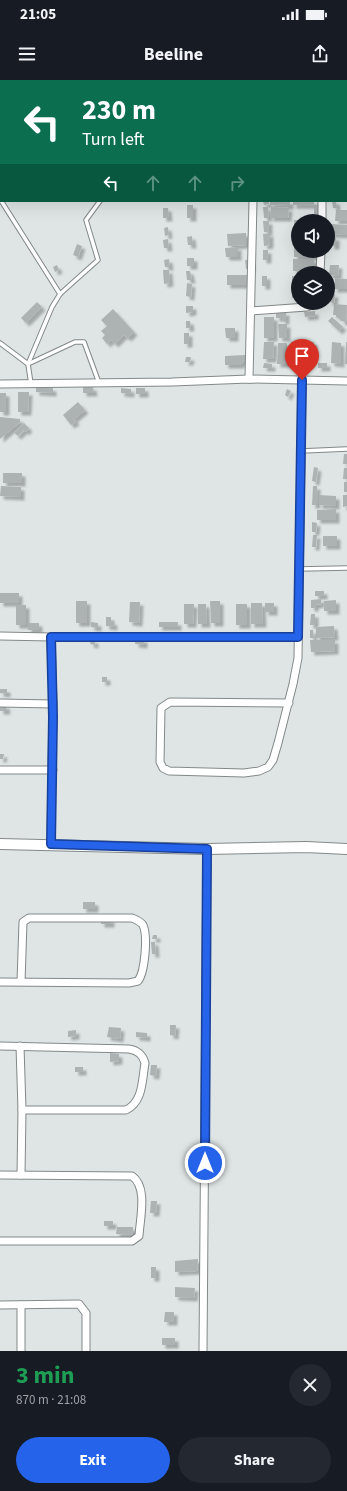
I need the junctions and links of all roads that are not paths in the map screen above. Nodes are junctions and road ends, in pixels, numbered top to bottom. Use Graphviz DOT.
graph roads {
  1 [pos="1,202"];
  2 [pos="99,202"];
  3 [pos="253,202"];
  4 [pos="322,202"];
  5 [pos="322,214"];
  6 [pos="60,294"];
  7 [pos="291,308"];
  8 [pos="252,311"];
  9 [pos="0,343"];
  10 [pos="28,364"];
  11 [pos="249,379"];
  12 [pos="302,380"];
  13 [pos="347,380"];
  14 [pos="99,383"];
  15 [pos="0,384"];
  16 [pos="31,384"];
  17 [pos="347,449"];
  18 [pos="301,451"];
  19 [pos="347,568"];
  20 [pos="299,570"];
  21 [pos="0,636"];
  22 [pos="51,637"];
  23 [pos="298,637"];
  24 [pos="0,703"];
  25 [pos="289,703"];
  26 [pos="53,704"];
  27 [pos="0,770"];
  28 [pos="52,770"];
  29 [pos="0,844"];
  30 [pos="51,844"];
  31 [pos="207,849"];
  32 [pos="347,849"];
  33 [pos="0,982"];
  34 [pos="21,982"];
  35 [pos="0,1046"];
  36 [pos="20,1046"];
  37 [pos="22,1110"];
  38 [pos="0,1175"];
  39 [pos="21,1175"];
  40 [pos="0,1241"];
  41 [pos="0,1305"];
  42 [pos="21,1305"];
  43 [pos="21,1351"];
  44 [pos="86,1351"];
  45 [pos="203,1351"];
  1 -- 6 [label="lane"];
  2 -- 6 [label="lane"];
  3 -- 8 [label="street"];
  4 -- 5 [label="street"];
  6 -- 10 [label="lane"];
  7 -- 8 [label="street"];
  8 -- 11 [label="street"];
  9 -- 10 [label="lane"];
  10 -- 14 [label="lane"];
  10 -- 16 [label="lane"];
  11 -- 12 [label="street"];
  11 -- 14 [label="street"];
  12 -- 13 [label="street"];
  12 -- 18 [label="street"];
  14 -- 16 [label="street"];
  15 -- 16 [label="street"];
  17 -- 18 [label="lane"];
  18 -- 20 [label="street"];
  19 -- 20 [label="lane"];
  20 -- 23 [label="street"];
  21 -- 22 [label="street"];
  22 -- 23 [label="street"];
  22 -- 26 [label="street"];
  23 -- 25 [label="street"];
  24 -- 26 [label="street"];
  25 -- 25 [label="street"];
  26 -- 28 [label="street"];
  27 -- 28 [label="street"];
  28 -- 30 [label="street"];
  29 -- 30 [label="street"];
  30 -- 31 [label="street"];
  31 -- 32 [label="street"];
  31 -- 45 [label="street"];
  33 -- 34 [label="street"];
  34 -- 34 [label="street"];
  35 -- 36 [label="street"];
  36 -- 37 [label="street"];
  36 -- 37 [label="street"];
  37 -- 39 [label="street"];
  38 -- 39 [label="street"];
  39 -- 40 [label="street"];
  41 -- 42 [label="street"];
  42 -- 43 [label="street"];
  42 -- 44 [label="street"];
}
